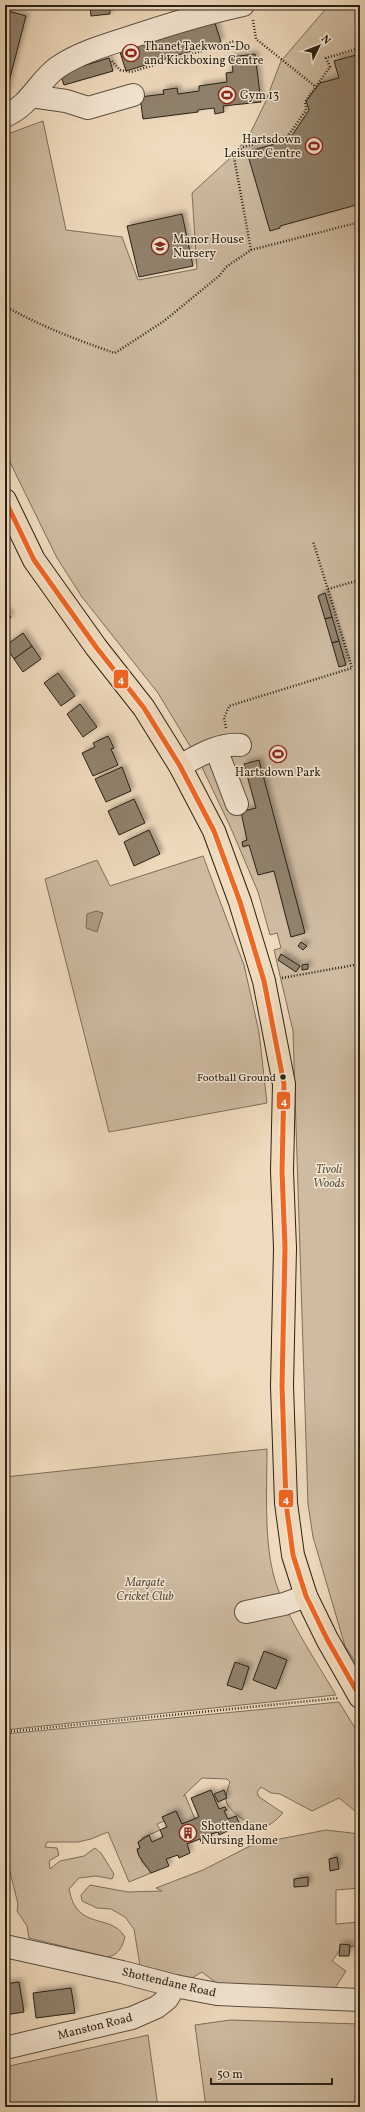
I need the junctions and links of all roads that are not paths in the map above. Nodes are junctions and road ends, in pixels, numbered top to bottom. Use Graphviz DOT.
graph roads {
  1 [pos="247,10"];
  2 [pos="132,95"];
  3 [pos="31,96"];
  4 [pos="5,116"];
  5 [pos="5,500"];
  6 [pos="180,766"];
  7 [pos="237,804"];
  8 [pos="306,1596"];
  9 [pos="246,1612"];
  10 [pos="360,1696"];
  11 [pos="5,1946"];
  12 [pos="175,1986"];
  13 [pos="360,2000"];
  14 [pos="5,2048"];
  1 -- 3 [label="street"];
  2 -- 3 [label="street"];
  3 -- 4 [label="street"];
  5 -- 6 [label="main road"];
  6 -- 7 [label="street"];
  6 -- 8 [label="main road"];
  8 -- 9 [label="street"];
  8 -- 10 [label="main road"];
  11 -- 12 [label="street, Shottendane Road"];
  12 -- 13 [label="street, Shottendane Road"];
  12 -- 14 [label="street, Manston Road"];
}
